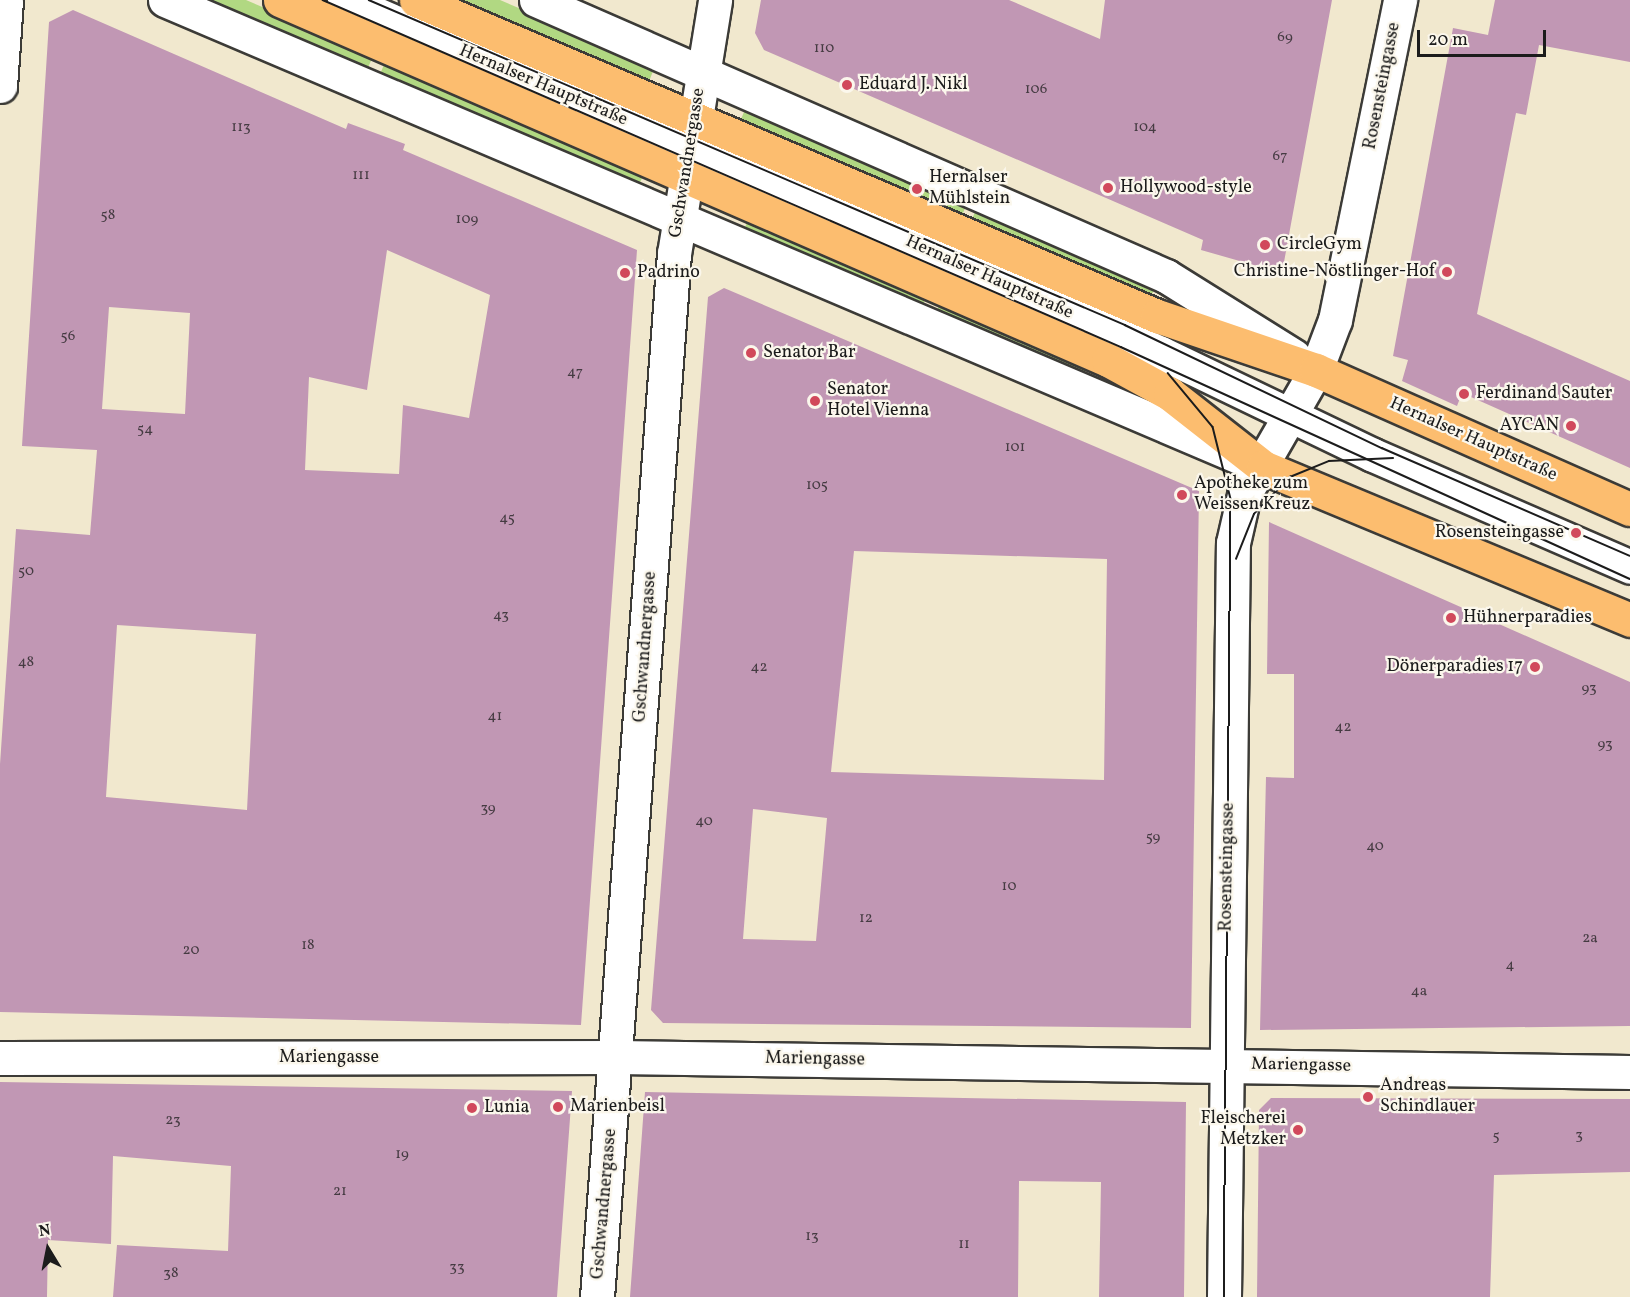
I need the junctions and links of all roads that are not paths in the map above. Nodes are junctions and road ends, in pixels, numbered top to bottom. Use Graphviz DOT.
graph roads {
  1 [pos="6,0"];
  2 [pos="165,0"];
  3 [pos="280,0"];
  4 [pos="344,0"];
  5 [pos="416,0"];
  6 [pos="537,0"];
  7 [pos="715,0"];
  8 [pos="1400,0"];
  9 [pos="702,70"];
  10 [pos="0,86"];
  11 [pos="694,149"];
  12 [pos="681,216"];
  13 [pos="1316,370"];
  14 [pos="1290,414"];
  15 [pos="1263,467"];
  16 [pos="1630,509"];
  17 [pos="1630,567"];
  18 [pos="1630,620"];
  19 [pos="617,1057"];
  20 [pos="0,1058"];
  21 [pos="1226,1065"];
  22 [pos="1630,1072"];
  23 [pos="597,1297"];
  24 [pos="1224,1297"];
  1 -- 10 [label="street"];
  2 -- 12 [label="street, Hernalser Hauptstraße"];
  3 -- 11 [label="main road, Hernalser Hauptstraße"];
  4 -- 11 [label="street, Hernalser Hauptstraße"];
  5 -- 11 [label="main road, Hernalser Hauptstraße"];
  6 -- 9 [label="street, Hernalser Hauptstraße"];
  7 -- 9 [label="street, Gschwandnergasse"];
  8 -- 13 [label="street, Rosensteingasse"];
  9 -- 11 [label="street, Gschwandnergasse"];
  9 -- 13 [label="street, Hernalser Hauptstraße"];
  11 -- 12 [label="street, Gschwandnergasse"];
  11 -- 13 [label="main road, Hernalser Hauptstraße"];
  11 -- 14 [label="street, Hernalser Hauptstraße"];
  11 -- 15 [label="main road, Hernalser Hauptstraße"];
  12 -- 15 [label="street, Hernalser Hauptstraße"];
  12 -- 19 [label="street, Gschwandnergasse"];
  13 -- 14 [label="street, Rosensteingasse"];
  13 -- 16 [label="main road, Hernalser Hauptstraße"];
  14 -- 15 [label="street, Rosensteingasse"];
  14 -- 17 [label="street, Hernalser Hauptstraße"];
  15 -- 18 [label="main road, Hernalser Hauptstraße"];
  15 -- 21 [label="street, Rosensteingasse"];
  19 -- 20 [label="street, Mariengasse"];
  19 -- 21 [label="street, Mariengasse"];
  19 -- 23 [label="street, Gschwandnergasse"];
  21 -- 22 [label="street, Mariengasse"];
  21 -- 24 [label="street, Rosensteingasse"];
}
